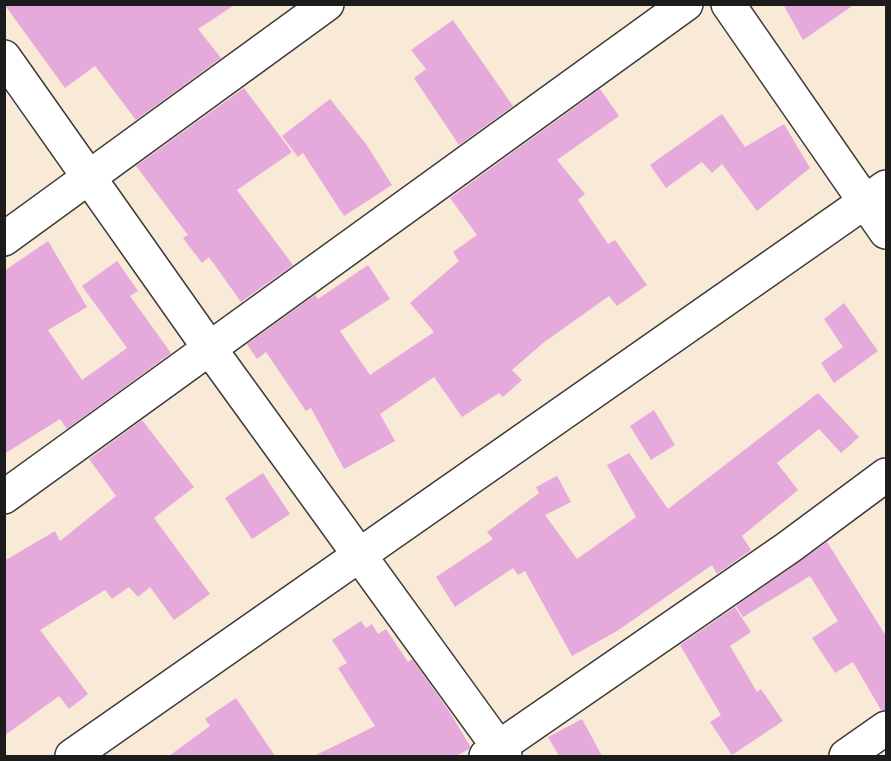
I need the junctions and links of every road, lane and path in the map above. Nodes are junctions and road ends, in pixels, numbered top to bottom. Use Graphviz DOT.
graph roads {
  1 [pos="327,4"];
  2 [pos="686,4"];
  3 [pos="728,4"];
  4 [pos="4,57"];
  5 [pos="90,177"];
  6 [pos="876,195"];
  7 [pos="886,232"];
  8 [pos="4,239"];
  9 [pos="210,349"];
  10 [pos="886,475"];
  11 [pos="4,497"];
  12 [pos="360,555"];
  13 [pos="886,728"];
  14 [pos="496,754"];
  15 [pos="72,756"];
  16 [pos="846,756"];
  1 -- 5 [label="street"];
  2 -- 9 [label="street"];
  3 -- 6 [label="street"];
  4 -- 5 [label="street"];
  5 -- 8 [label="street"];
  5 -- 9 [label="street"];
  6 -- 7 [label="street"];
  6 -- 12 [label="street"];
  9 -- 11 [label="street"];
  9 -- 12 [label="street"];
  10 -- 14 [label="street"];
  12 -- 14 [label="street"];
  12 -- 15 [label="street"];
  13 -- 16 [label="street"];
}
